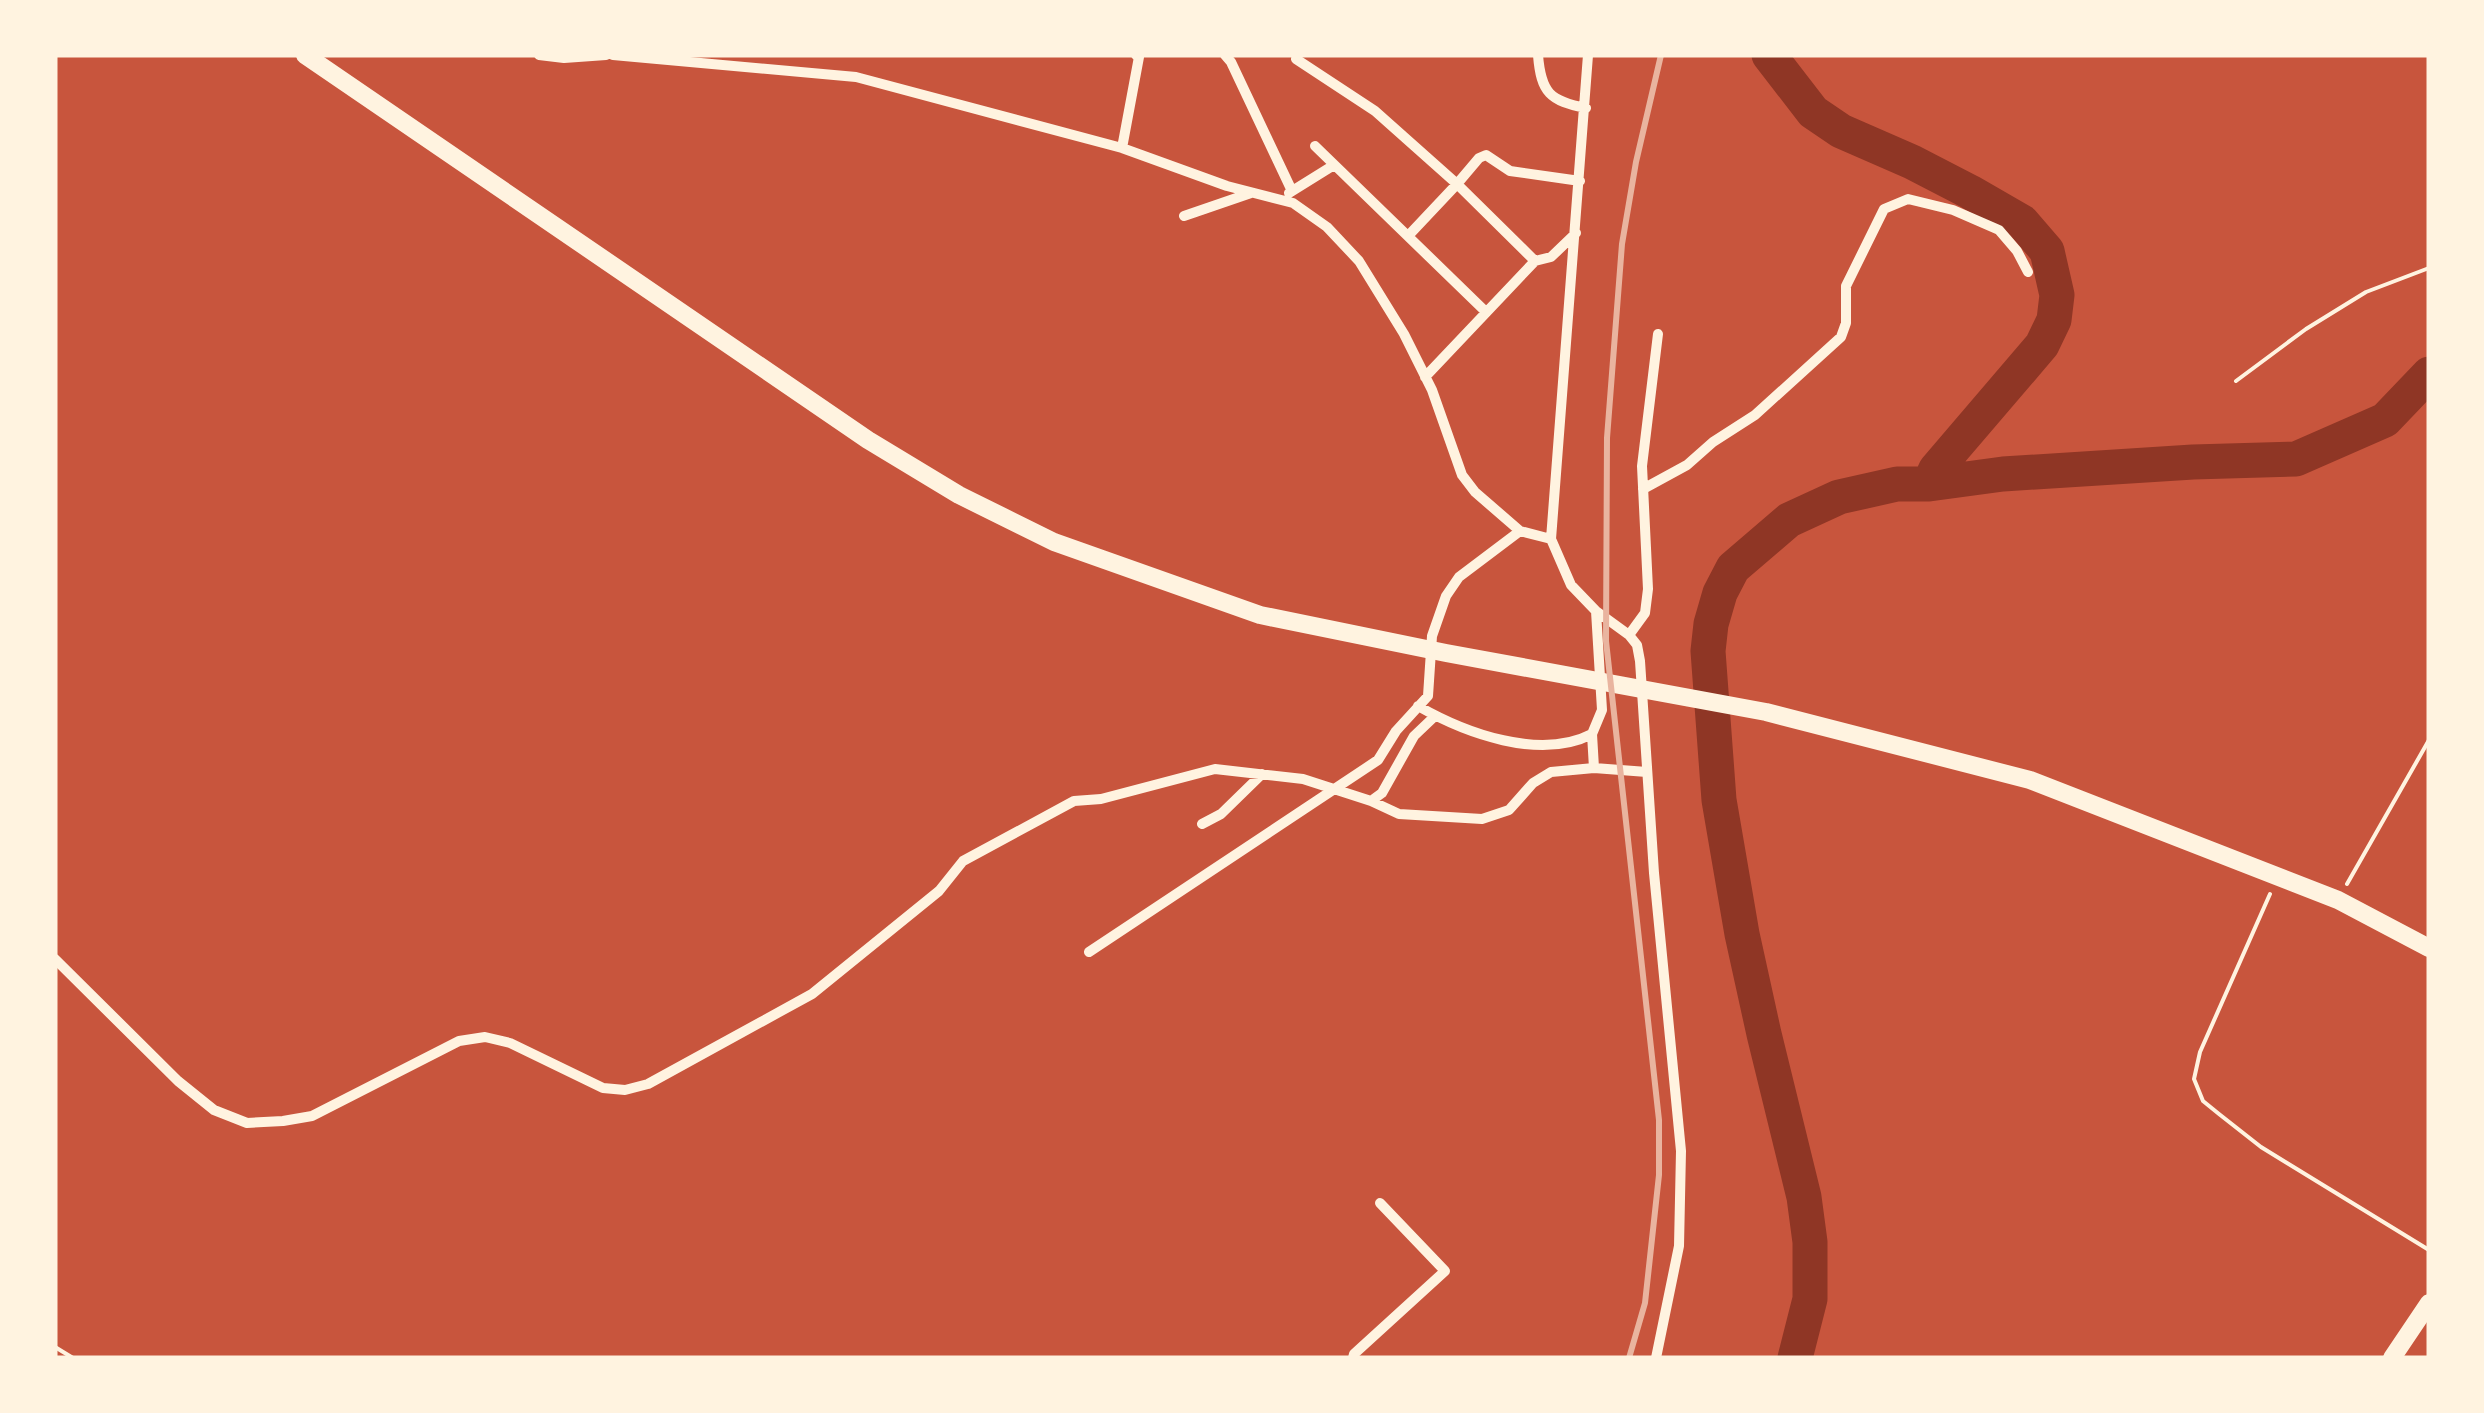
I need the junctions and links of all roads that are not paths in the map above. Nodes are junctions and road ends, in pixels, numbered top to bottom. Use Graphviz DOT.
graph roads {
  1 [pos="305,55"];
  2 [pos="539,55"];
  3 [pos="609,55"];
  4 [pos="1136,55"];
  5 [pos="1225,55"];
  6 [pos="1538,55"];
  7 [pos="1588,55"];
  8 [pos="1296,59"];
  9 [pos="1586,108"];
  10 [pos="1315,146"];
  11 [pos="1122,148"];
  12 [pos="1334,165"];
  13 [pos="1580,181"];
  14 [pos="1458,184"];
  15 [pos="1292,191"];
  16 [pos="1252,193"];
  17 [pos="1279,200"];
  18 [pos="1184,216"];
  19 [pos="1576,233"];
  20 [pos="1408,236"];
  21 [pos="1535,261"];
  22 [pos="2028,272"];
  23 [pos="1486,312"];
  24 [pos="1658,334"];
  25 [pos="1425,376"];
  26 [pos="1644,489"];
  27 [pos="1520,531"];
  28 [pos="1551,539"];
  29 [pos="1596,611"];
  30 [pos="1630,635"];
  31 [pos="1418,706"];
  32 [pos="1435,716"];
  33 [pos="1592,734"];
  34 [pos="1594,768"];
  35 [pos="1648,772"];
  36 [pos="1262,774"];
  37 [pos="1371,801"];
  38 [pos="1202,824"];
  39 [pos="2429,948"];
  40 [pos="1090,952"];
  41 [pos="55,959"];
  42 [pos="1380,1203"];
  43 [pos="2426,1315"];
  44 [pos="1352,1358"];
  45 [pos="1656,1358"];
  46 [pos="2392,1358"];
  1 -- 39 [label="main road"];
  2 -- 3 [label="street"];
  3 -- 11 [label="street"];
  4 -- 11 [label="street"];
  5 -- 15 [label="street"];
  6 -- 9 [label="street"];
  7 -- 9 [label="street"];
  8 -- 14 [label="street"];
  9 -- 13 [label="street"];
  10 -- 12 [label="street"];
  11 -- 16 [label="street"];
  12 -- 15 [label="street"];
  12 -- 20 [label="street"];
  13 -- 14 [label="street"];
  13 -- 19 [label="street"];
  14 -- 20 [label="street"];
  14 -- 21 [label="street"];
  15 -- 17 [label="street"];
  16 -- 17 [label="street"];
  16 -- 18 [label="street"];
  17 -- 25 [label="street"];
  19 -- 21 [label="street"];
  19 -- 28 [label="street"];
  20 -- 23 [label="street"];
  21 -- 23 [label="street"];
  22 -- 26 [label="street"];
  23 -- 25 [label="street"];
  24 -- 26 [label="street"];
  25 -- 27 [label="street"];
  26 -- 30 [label="street"];
  27 -- 28 [label="street"];
  27 -- 31 [label="street"];
  28 -- 29 [label="street"];
  29 -- 30 [label="street"];
  29 -- 33 [label="street"];
  30 -- 35 [label="street"];
  31 -- 32 [label="street"];
  31 -- 40 [label="street"];
  32 -- 33 [label="street"];
  32 -- 37 [label="street"];
  33 -- 34 [label="street"];
  34 -- 35 [label="street"];
  34 -- 37 [label="street"];
  35 -- 45 [label="street"];
  36 -- 37 [label="street"];
  36 -- 38 [label="street"];
  36 -- 41 [label="street"];
  42 -- 44 [label="street"];
  43 -- 46 [label="main road"];
}
